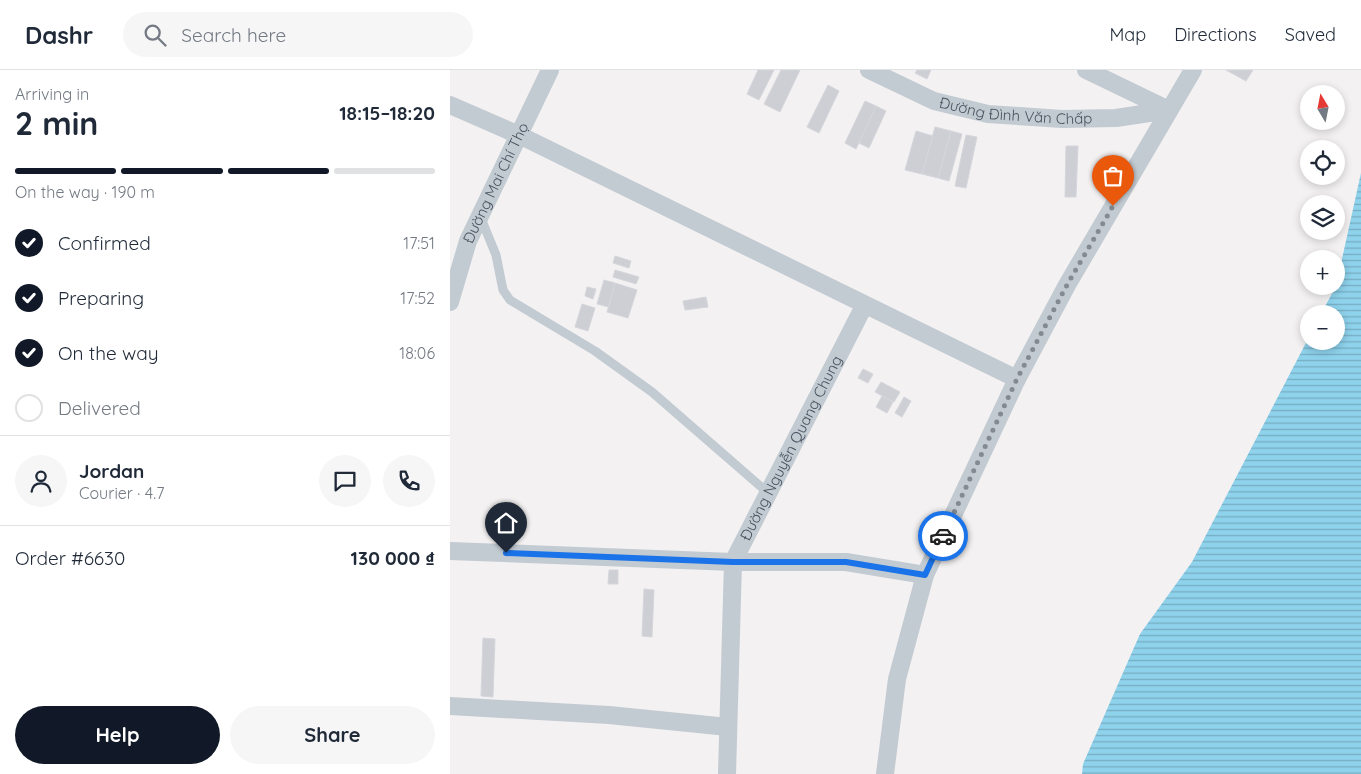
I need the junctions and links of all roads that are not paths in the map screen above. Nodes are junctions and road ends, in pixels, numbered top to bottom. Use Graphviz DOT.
graph roads {
  1 [pos="550,70"];
  2 [pos="869,70"];
  3 [pos="1086,70"];
  4 [pos="1193,70"];
  5 [pos="450,105"];
  6 [pos="1169,110"];
  7 [pos="519,135"];
  8 [pos="480,216"];
  9 [pos="450,302"];
  10 [pos="864,306"];
  11 [pos="1017,379"];
  12 [pos="767,492"];
  13 [pos="450,550"];
  14 [pos="733,562"];
  15 [pos="925,575"];
  16 [pos="450,706"];
  17 [pos="728,726"];
  18 [pos="727,774"];
  19 [pos="886,774"];
  1 -- 7 [label="street, Đường Mai Chí Thọ"];
  2 -- 6 [label="street, Đường Đình Văn Chấp"];
  3 -- 6 [label="street"];
  4 -- 6 [label="street"];
  5 -- 7 [label="street"];
  6 -- 11 [label="street"];
  7 -- 8 [label="street, Đường Mai Chí Thọ"];
  7 -- 10 [label="street"];
  8 -- 9 [label="street, Đường Mai Chí Thọ"];
  8 -- 12 [label="lane"];
  10 -- 11 [label="street"];
  10 -- 12 [label="street, Đường Nguyễn Quang Chung"];
  11 -- 15 [label="street"];
  12 -- 14 [label="street, Đường Nguyễn Quang Chung"];
  13 -- 14 [label="street"];
  14 -- 15 [label="street"];
  14 -- 17 [label="street, Đường Nguyễn Quang Chung"];
  15 -- 19 [label="street"];
  16 -- 17 [label="street"];
  17 -- 18 [label="street, Đường Nguyễn Quang Chung"];
}
